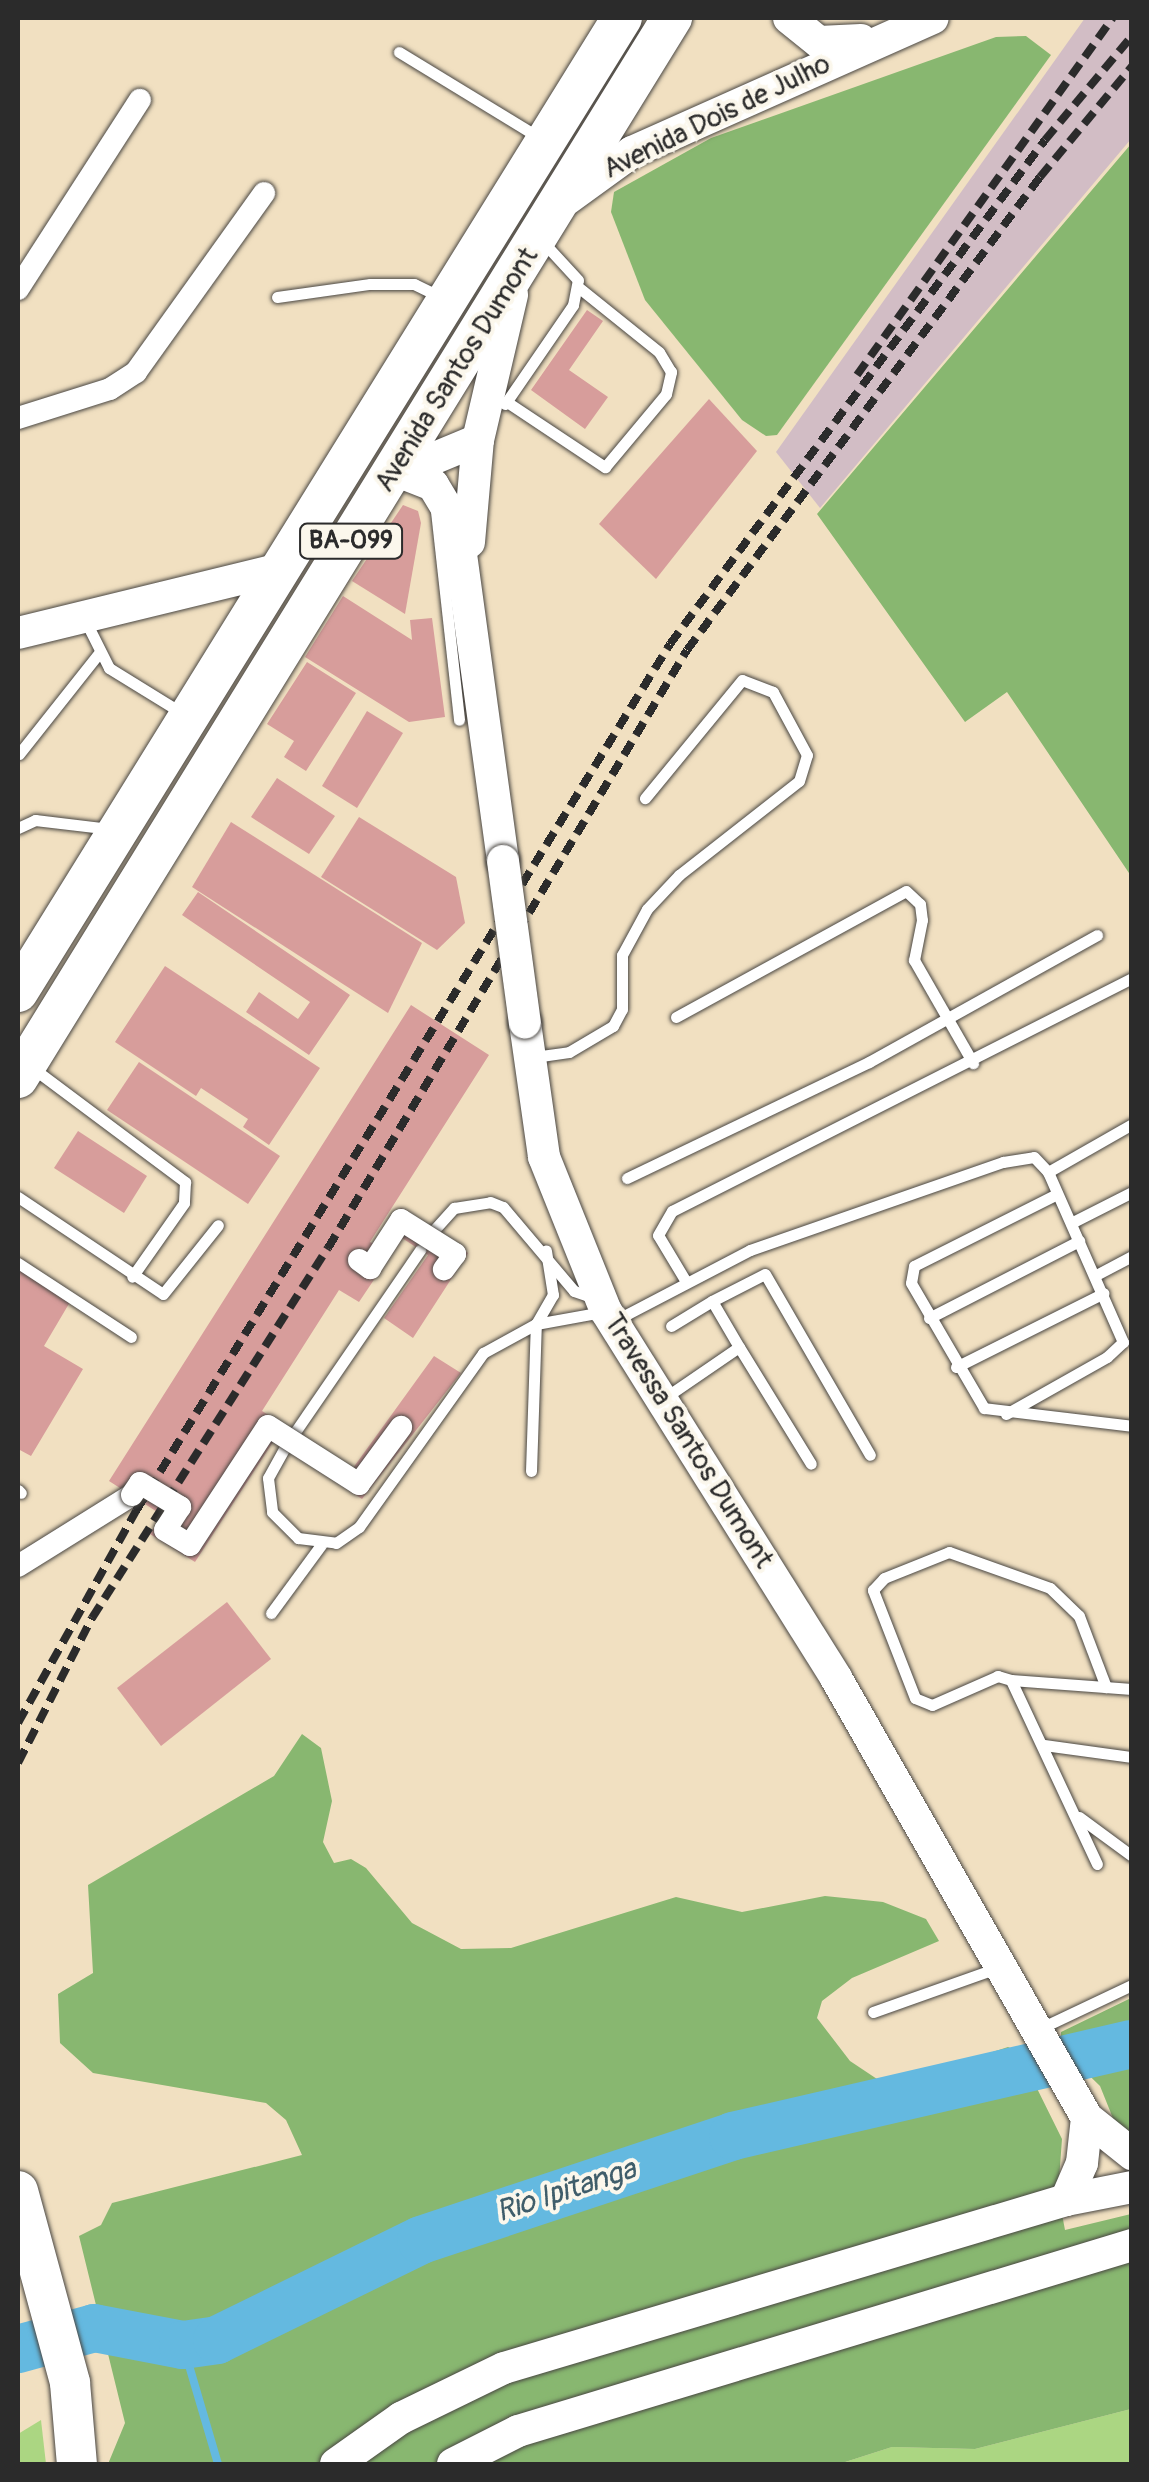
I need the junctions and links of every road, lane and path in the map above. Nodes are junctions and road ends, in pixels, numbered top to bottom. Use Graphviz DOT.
graph roads {
  1 [pos="622,18"];
  2 [pos="672,18"];
  3 [pos="789,18"];
  4 [pos="933,18"];
  5 [pos="880,37"];
  6 [pos="399,52"];
  7 [pos="140,100"];
  8 [pos="546,141"];
  9 [pos="264,193"];
  10 [pos="540,236"];
  11 [pos="577,286"];
  12 [pos="18,290"];
  13 [pos="277,298"];
  14 [pos="448,300"];
  15 [pos="507,402"];
  16 [pos="18,418"];
  17 [pos="478,440"];
  18 [pos="411,475"];
  19 [pos="284,568"];
  20 [pos="468,576"];
  21 [pos="84,617"];
  22 [pos="18,633"];
  23 [pos="98,652"];
  24 [pos="190,718"];
  25 [pos="459,720"];
  26 [pos="19,754"];
  27 [pos="645,798"];
  28 [pos="18,828"];
  29 [pos="120,830"];
  30 [pos="1097,935"];
  31 [pos="1132,978"];
  32 [pos="18,992"];
  33 [pos="676,1016"];
  34 [pos="949,1020"];
  35 [pos="530,1057"];
  36 [pos="973,1063"];
  37 [pos="22,1071"];
  38 [pos="1132,1124"];
  39 [pos="1048,1172"];
  40 [pos="627,1178"];
  41 [pos="1132,1192"];
  42 [pos="1058,1194"];
  43 [pos="18,1197"];
  44 [pos="1071,1223"];
  45 [pos="218,1225"];
  46 [pos="434,1230"];
  47 [pos="1079,1240"];
  48 [pos="420,1250"];
  49 [pos="546,1251"];
  50 [pos="1132,1256"];
  51 [pos="359,1260"];
  52 [pos="18,1263"];
  53 [pos="444,1268"];
  54 [pos="1096,1275"];
  55 [pos="132,1276"];
  56 [pos="685,1280"];
  57 [pos="1104,1293"];
  58 [pos="712,1302"];
  59 [pos="607,1311"];
  60 [pos="929,1318"];
  61 [pos="536,1324"];
  62 [pos="671,1326"];
  63 [pos="132,1337"];
  64 [pos="739,1347"];
  65 [pos="956,1368"];
  66 [pos="660,1401"];
  67 [pos="1006,1414"];
  68 [pos="1132,1426"];
  69 [pos="401,1427"];
  70 [pos="295,1432"];
  71 [pos="284,1449"];
  72 [pos="870,1455"];
  73 [pos="811,1464"];
  74 [pos="532,1472"];
  75 [pos="321,1546"];
  76 [pos="19,1559"];
  77 [pos="271,1613"];
  78 [pos="1011,1680"];
  79 [pos="1106,1686"];
  80 [pos="1132,1688"];
  81 [pos="1044,1744"];
  82 [pos="1132,1757"];
  83 [pos="1076,1814"];
  84 [pos="1129,1850"];
  85 [pos="1097,1864"];
  86 [pos="1004,1966"];
  87 [pos="1132,1985"];
  88 [pos="873,2012"];
  89 [pos="1045,2035"];
  90 [pos="1082,2111"];
  91 [pos="1132,2154"];
  92 [pos="1132,2187"];
  93 [pos="18,2191"];
  94 [pos="1066,2200"];
  95 [pos="1132,2245"];
  96 [pos="77,2464"];
  97 [pos="336,2464"];
  98 [pos="453,2464"];
  1 -- 8 [label="highway, Avenida Santos Dumont / BA-099"];
  2 -- 10 [label="highway, Avenida Santos Dumont / BA-099"];
  3 -- 5 [label="main road, Avenida Dois de Julho"];
  4 -- 5 [label="main road, Avenida Dois de Julho"];
  5 -- 10 [label="main road, Avenida Dois de Julho"];
  6 -- 8 [label="lane"];
  7 -- 12 [label="street"];
  8 -- 14 [label="highway, Avenida Santos Dumont / BA-099"];
  9 -- 16 [label="street"];
  10 -- 11 [label="lane"];
  10 -- 17 [label="main road, Travessa Santos Dumont"];
  10 -- 18 [label="highway, Avenida Santos Dumont / BA-099"];
  11 -- 15 [label="lane"];
  11 -- 15 [label="lane"];
  13 -- 14 [label="lane"];
  14 -- 19 [label="highway, Avenida Santos Dumont / BA-099"];
  15 -- 17 [label="lane"];
  17 -- 18 [label="main road"];
  17 -- 20 [label="main road, Travessa Santos Dumont"];
  18 -- 20 [label="main road, Travessa Santos Dumont"];
  18 -- 25 [label="lane"];
  18 -- 37 [label="highway, Avenida Santos Dumont / BA-099"];
  19 -- 21 [label="main road"];
  19 -- 24 [label="highway, Avenida Santos Dumont / BA-099"];
  20 -- 35 [label="main road, Travessa Santos Dumont, bridge"];
  21 -- 22 [label="main road"];
  21 -- 23 [label="lane"];
  23 -- 24 [label="lane"];
  23 -- 26 [label="lane"];
  24 -- 29 [label="highway, Avenida Santos Dumont / BA-099"];
  27 -- 35 [label="lane"];
  28 -- 29 [label="lane"];
  29 -- 32 [label="highway, Avenida Santos Dumont / BA-099"];
  30 -- 34 [label="lane"];
  31 -- 36 [label="lane"];
  33 -- 34 [label="lane"];
  34 -- 36 [label="lane"];
  34 -- 40 [label="lane"];
  35 -- 59 [label="main road, Travessa Santos Dumont"];
  36 -- 56 [label="lane"];
  37 -- 55 [label="lane"];
  38 -- 39 [label="lane"];
  39 -- 42 [label="lane"];
  39 -- 56 [label="lane"];
  41 -- 44 [label="lane"];
  42 -- 44 [label="lane"];
  42 -- 60 [label="lane"];
  43 -- 55 [label="lane"];
  44 -- 47 [label="lane"];
  45 -- 55 [label="lane"];
  46 -- 49 [label="lane"];
  47 -- 54 [label="lane"];
  47 -- 60 [label="lane"];
  48 -- 70 [label="lane"];
  49 -- 59 [label="lane"];
  49 -- 61 [label="lane"];
  50 -- 54 [label="lane"];
  51 -- 53 [label="street, bridge"];
  52 -- 63 [label="lane"];
  54 -- 57 [label="lane"];
  56 -- 59 [label="lane"];
  57 -- 65 [label="lane"];
  57 -- 67 [label="lane"];
  58 -- 62 [label="lane"];
  58 -- 64 [label="lane"];
  58 -- 72 [label="lane"];
  59 -- 61 [label="lane"];
  59 -- 66 [label="main road, Travessa Santos Dumont"];
  60 -- 65 [label="lane"];
  61 -- 74 [label="lane"];
  61 -- 75 [label="lane"];
  64 -- 66 [label="lane"];
  64 -- 73 [label="lane"];
  65 -- 67 [label="lane"];
  66 -- 86 [label="main road, Travessa Santos Dumont"];
  67 -- 68 [label="lane"];
  69 -- 76 [label="street, bridge"];
  71 -- 75 [label="lane"];
  75 -- 77 [label="lane"];
  78 -- 79 [label="lane"];
  78 -- 79 [label="lane"];
  78 -- 81 [label="lane"];
  79 -- 80 [label="lane"];
  81 -- 82 [label="lane"];
  81 -- 83 [label="lane"];
  83 -- 84 [label="lane"];
  83 -- 85 [label="lane"];
  86 -- 88 [label="lane"];
  86 -- 89 [label="main road, Travessa Santos Dumont"];
  87 -- 89 [label="lane"];
  89 -- 90 [label="main road, Travessa Santos Dumont"];
  90 -- 91 [label="main road, Travessa Santos Dumont"];
  90 -- 94 [label="main road"];
  92 -- 94 [label="main road"];
  93 -- 96 [label="highway"];
  94 -- 97 [label="main road"];
  95 -- 98 [label="main road"];
}
